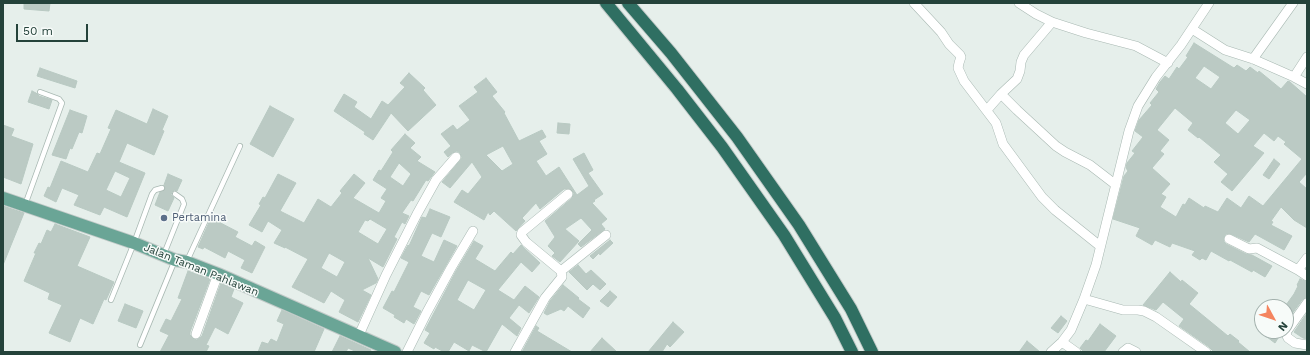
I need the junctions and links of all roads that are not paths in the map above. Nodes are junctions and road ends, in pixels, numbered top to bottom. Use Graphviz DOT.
graph roads {
  1 [pos="606,3"];
  2 [pos="628,3"];
  3 [pos="914,3"];
  4 [pos="1019,3"];
  5 [pos="1209,3"];
  6 [pos="1292,3"];
  7 [pos="1052,22"];
  8 [pos="1192,30"];
  9 [pos="1307,57"];
  10 [pos="1253,59"];
  11 [pos="1168,63"];
  12 [pos="1294,77"];
  13 [pos="1307,84"];
  14 [pos="40,92"];
  15 [pos="1001,94"];
  16 [pos="988,110"];
  17 [pos="240,146"];
  18 [pos="456,157"];
  19 [pos="1116,185"];
  20 [pos="162,188"];
  21 [pos="175,194"];
  22 [pos="568,194"];
  23 [pos="3,198"];
  24 [pos="25,205"];
  25 [pos="473,230"];
  26 [pos="606,235"];
  27 [pos="1229,239"];
  28 [pos="134,243"];
  29 [pos="1100,246"];
  30 [pos="164,254"];
  31 [pos="1307,258"];
  32 [pos="181,261"];
  33 [pos="1298,270"];
  34 [pos="561,271"];
  35 [pos="218,274"];
  36 [pos="1307,276"];
  37 [pos="1084,299"];
  38 [pos="111,300"];
  39 [pos="1307,303"];
  40 [pos="196,334"];
  41 [pos="359,336"];
  42 [pos="1062,342"];
  43 [pos="140,345"];
  44 [pos="1307,345"];
  45 [pos="394,352"];
  46 [pos="407,352"];
  47 [pos="515,352"];
  48 [pos="852,352"];
  49 [pos="872,352"];
  50 [pos="1052,352"];
  51 [pos="1076,352"];
  52 [pos="1123,352"];
  53 [pos="1136,352"];
  54 [pos="1206,352"];
  1 -- 48 [label="highway"];
  2 -- 49 [label="highway"];
  3 -- 16 [label="street"];
  4 -- 7 [label="street"];
  5 -- 8 [label="street"];
  6 -- 10 [label="street"];
  7 -- 11 [label="street"];
  7 -- 15 [label="street"];
  8 -- 10 [label="street"];
  8 -- 11 [label="street"];
  9 -- 12 [label="street"];
  10 -- 12 [label="street"];
  11 -- 19 [label="street"];
  12 -- 13 [label="street"];
  14 -- 24 [label="lane"];
  15 -- 16 [label="street"];
  15 -- 19 [label="street"];
  16 -- 29 [label="street"];
  17 -- 32 [label="lane"];
  18 -- 41 [label="street"];
  19 -- 29 [label="street"];
  20 -- 28 [label="lane"];
  21 -- 30 [label="lane"];
  22 -- 34 [label="street"];
  23 -- 24 [label="main road, Jalan Taman Pahlawan"];
  24 -- 28 [label="main road, Jalan Taman Pahlawan"];
  25 -- 46 [label="street"];
  26 -- 34 [label="street"];
  27 -- 33 [label="street"];
  28 -- 30 [label="main road, Jalan Taman Pahlawan"];
  28 -- 38 [label="lane"];
  29 -- 37 [label="street"];
  30 -- 32 [label="main road, Jalan Taman Pahlawan"];
  31 -- 33 [label="street"];
  32 -- 35 [label="main road, Jalan Taman Pahlawan"];
  32 -- 43 [label="lane"];
  33 -- 36 [label="street"];
  34 -- 47 [label="street"];
  35 -- 40 [label="street"];
  35 -- 41 [label="main road, Jalan Taman Pahlawan"];
  37 -- 42 [label="street"];
  37 -- 54 [label="street"];
  39 -- 44 [label="street"];
  41 -- 45 [label="main road, Jalan Taman Pahlawan"];
  42 -- 50 [label="street"];
  42 -- 51 [label="street"];
  52 -- 53 [label="street"];
}
